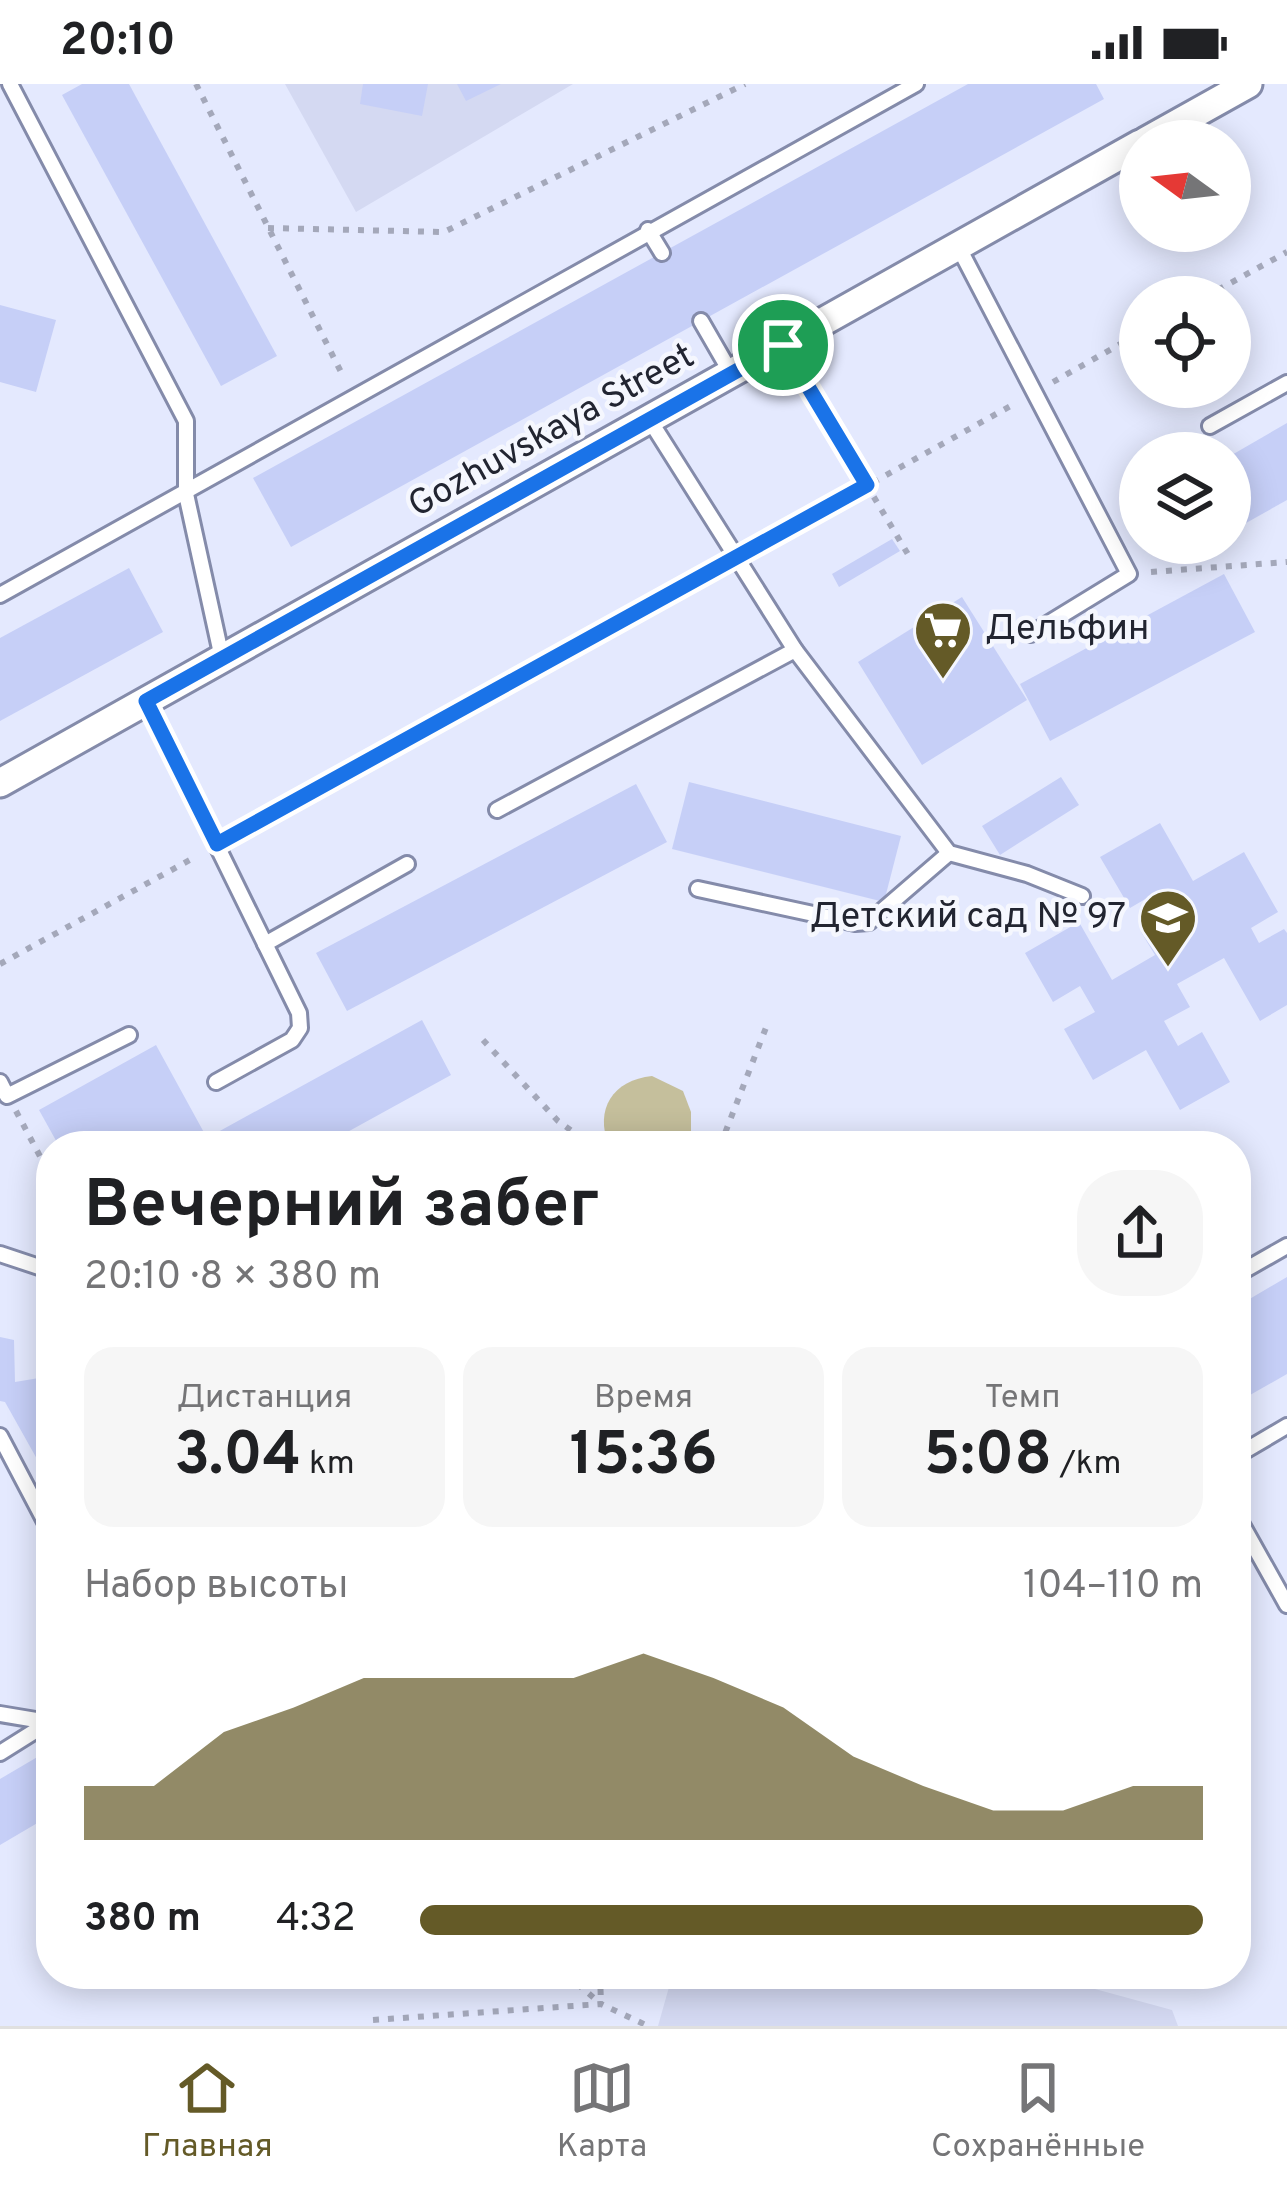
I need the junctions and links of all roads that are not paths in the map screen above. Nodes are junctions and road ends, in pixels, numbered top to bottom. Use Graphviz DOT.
graph roads {
  1 [pos="10,84"];
  2 [pos="916,84"];
  3 [pos="1248,84"];
  4 [pos="1211,93"];
  5 [pos="1174,120"];
  6 [pos="1119,156"];
  7 [pos="647,230"];
  8 [pos="958,246"];
  9 [pos="662,253"];
  10 [pos="701,321"];
  11 [pos="731,373"];
  12 [pos="1287,383"];
  13 [pos="649,419"];
  14 [pos="1210,426"];
  15 [pos="186,494"];
  16 [pos="0,595"];
  17 [pos="1031,634"];
  18 [pos="795,650"];
  19 [pos="222,658"];
  20 [pos="146,701"];
  21 [pos="0,783"];
  22 [pos="496,810"];
  23 [pos="949,853"];
  24 [pos="407,864"];
  25 [pos="698,889"];
  26 [pos="1082,896"];
  27 [pos="266,944"];
  28 [pos="129,1035"];
  29 [pos="216,1082"];
  30 [pos="4,1089"];
  31 [pos="1287,1246"];
  32 [pos="0,1254"];
  33 [pos="36,1266"];
  34 [pos="1251,1266"];
  35 [pos="1287,1426"];
  36 [pos="0,1436"];
  37 [pos="1251,1447"];
  38 [pos="36,1504"];
  39 [pos="1251,1541"];
  40 [pos="1287,1605"];
  41 [pos="0,1714"];
  42 [pos="36,1719"];
  43 [pos="36,1730"];
  44 [pos="0,1753"];
  1 -- 15 [label="lane"];
  2 -- 7 [label="lane"];
  3 -- 4 [label="street, Gozhuvskaya Street"];
  4 -- 5 [label="street, Gozhuvskaya Street"];
  6 -- 8 [label="street, Gozhuvskaya Street"];
  7 -- 9 [label="lane"];
  7 -- 15 [label="lane"];
  8 -- 11 [label="street, Gozhuvskaya Street"];
  8 -- 17 [label="lane"];
  10 -- 11 [label="lane"];
  11 -- 13 [label="street, Gozhuvskaya Street"];
  12 -- 14 [label="lane"];
  13 -- 18 [label="lane"];
  13 -- 19 [label="street, Gozhuvskaya Street"];
  15 -- 16 [label="lane"];
  15 -- 19 [label="lane"];
  18 -- 22 [label="lane"];
  18 -- 23 [label="lane"];
  19 -- 20 [label="street, Gozhuvskaya Street"];
  20 -- 21 [label="street, Gozhuvskaya Street"];
  20 -- 27 [label="lane"];
  23 -- 25 [label="lane"];
  23 -- 26 [label="lane"];
  24 -- 27 [label="lane"];
  27 -- 29 [label="lane"];
  28 -- 30 [label="lane"];
  31 -- 34 [label="lane"];
  32 -- 33 [label="lane"];
  35 -- 37 [label="lane"];
  36 -- 38 [label="lane"];
  39 -- 40 [label="lane"];
  41 -- 42 [label="lane"];
  43 -- 44 [label="lane"];
}
